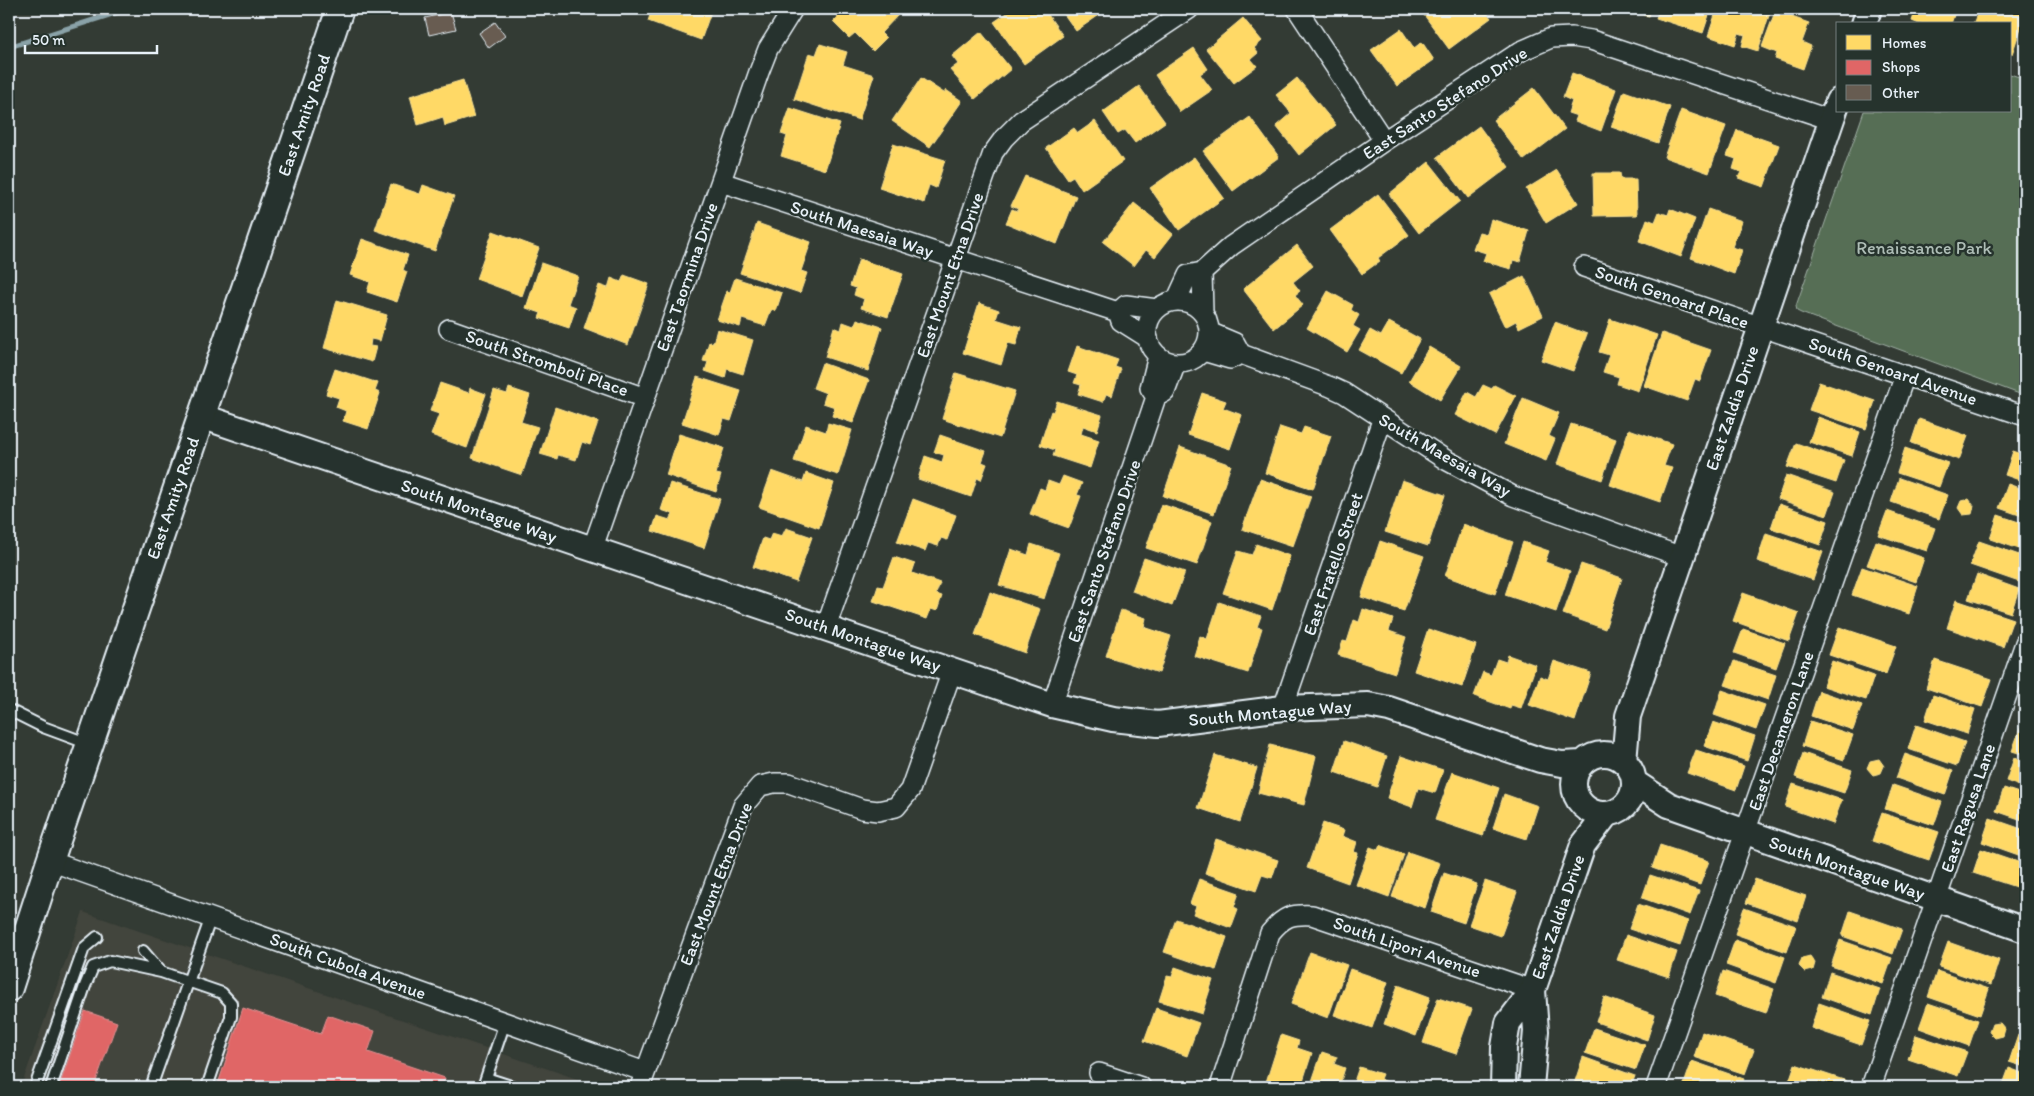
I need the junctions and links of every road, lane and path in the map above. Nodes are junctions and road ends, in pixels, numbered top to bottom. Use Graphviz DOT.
graph roads {
  1 [pos="340,9"];
  2 [pos="793,9"];
  3 [pos="1188,9"];
  4 [pos="1297,9"];
  5 [pos="1869,9"];
  6 [pos="1865,22"];
  7 [pos="1834,110"];
  8 [pos="1384,140"];
  9 [pos="721,182"];
  10 [pos="955,260"];
  11 [pos="1584,267"];
  12 [pos="1202,272"];
  13 [pos="1176,301"];
  14 [pos="1157,309"];
  15 [pos="1118,312"];
  16 [pos="1203,313"];
  17 [pos="1760,326"];
  18 [pos="449,329"];
  19 [pos="1209,332"];
  20 [pos="1148,338"];
  21 [pos="1203,351"];
  22 [pos="1241,354"];
  23 [pos="1158,356"];
  24 [pos="1176,363"];
  25 [pos="1905,375"];
  26 [pos="1156,396"];
  27 [pos="645,398"];
  28 [pos="201,416"];
  29 [pos="2025,416"];
  30 [pos="1382,420"];
  31 [pos="592,550"];
  32 [pos="1682,557"];
  33 [pos="826,627"];
  34 [pos="2025,643"];
  35 [pos="952,671"];
  36 [pos="1052,705"];
  37 [pos="1283,708"];
  38 [pos="9,710"];
  39 [pos="90,744"];
  40 [pos="1540,760"];
  41 [pos="1582,763"];
  42 [pos="1622,775"];
  43 [pos="1573,785"];
  44 [pos="1584,807"];
  45 [pos="1606,815"];
  46 [pos="1746,832"];
  47 [pos="1584,844"];
  48 [pos="50,862"];
  49 [pos="1936,899"];
  50 [pos="211,918"];
  51 [pos="2025,930"];
  52 [pos="97,938"];
  53 [pos="143,951"];
  54 [pos="161,972"];
  55 [pos="189,981"];
  56 [pos="9,988"];
  57 [pos="1533,990"];
  58 [pos="505,1022"];
  59 [pos="1099,1073"];
  60 [pos="643,1080"];
  61 [pos="485,1083"];
  62 [pos="36,1087"];
  63 [pos="50,1087"];
  64 [pos="151,1087"];
  65 [pos="207,1087"];
  66 [pos="514,1087"];
  67 [pos="1141,1087"];
  68 [pos="1220,1087"];
  69 [pos="1502,1087"];
  70 [pos="1531,1087"];
  71 [pos="1656,1087"];
  72 [pos="1871,1087"];
  1 -- 28 [label="main road, East Amity Road"];
  2 -- 9 [label="street, East Taormina Drive"];
  3 -- 10 [label="street, East Mount Etna Drive"];
  4 -- 8 [label="street"];
  5 -- 6 [label="street"];
  7 -- 8 [label="street, East Santo Stefano Drive"];
  7 -- 17 [label="street, East Zaldia Drive"];
  8 -- 12 [label="street, East Santo Stefano Drive"];
  9 -- 10 [label="street, South Maesaia Way"];
  9 -- 27 [label="street, East Taormina Drive"];
  10 -- 15 [label="street, South Maesaia Way"];
  10 -- 33 [label="street, East Mount Etna Drive"];
  11 -- 17 [label="street, South Genoard Place"];
  12 -- 13 [label="street, East Santo Stefano Drive"];
  12 -- 16 [label="street"];
  13 -- 14 [label="street"];
  13 -- 16 [label="street"];
  14 -- 15 [label="street, South Maesaia Way"];
  14 -- 20 [label="street"];
  15 -- 20 [label="street"];
  16 -- 19 [label="street"];
  17 -- 25 [label="street, South Genoard Avenue"];
  17 -- 32 [label="street, East Zaldia Drive"];
  18 -- 27 [label="street, South Stromboli Place"];
  19 -- 21 [label="street"];
  19 -- 22 [label="street, South Maesaia Way"];
  20 -- 23 [label="street"];
  21 -- 22 [label="street, South Maesaia Way"];
  21 -- 24 [label="street"];
  22 -- 30 [label="street, South Maesaia Way"];
  23 -- 24 [label="street"];
  23 -- 26 [label="street, East Santo Stefano Drive"];
  24 -- 26 [label="street, East Santo Stefano Drive"];
  25 -- 29 [label="street, South Genoard Avenue"];
  25 -- 46 [label="street, East Decameron Lane"];
  26 -- 36 [label="street, East Santo Stefano Drive"];
  27 -- 31 [label="street, East Taormina Drive"];
  28 -- 31 [label="street, South Montague Way"];
  28 -- 39 [label="main road, East Amity Road"];
  30 -- 32 [label="street, South Maesaia Way"];
  30 -- 37 [label="street, East Fratello Street"];
  31 -- 33 [label="street, South Montague Way"];
  32 -- 42 [label="street, East Zaldia Drive"];
  33 -- 35 [label="street, South Montague Way"];
  34 -- 49 [label="street, East Ragusa Lane"];
  35 -- 36 [label="street, South Montague Way"];
  35 -- 60 [label="street, East Mount Etna Drive"];
  36 -- 37 [label="street, South Montague Way"];
  37 -- 40 [label="street, South Montague Way"];
  38 -- 39 [label="lane"];
  39 -- 48 [label="main road, East Amity Road"];
  40 -- 41 [label="street, South Montague Way"];
  40 -- 43 [label="street, South Montague Way"];
  41 -- 42 [label="street"];
  41 -- 43 [label="street"];
  42 -- 45 [label="street"];
  42 -- 46 [label="street, South Montague Way"];
  43 -- 44 [label="street"];
  44 -- 45 [label="street"];
  44 -- 47 [label="street, East Zaldia Drive"];
  45 -- 47 [label="street, East Zaldia Drive"];
  46 -- 49 [label="street, South Montague Way"];
  46 -- 71 [label="street, East Decameron Lane"];
  47 -- 57 [label="street, East Zaldia Drive"];
  48 -- 50 [label="street, South Cubola Avenue"];
  48 -- 56 [label="main road, East Amity Road"];
  49 -- 51 [label="street, South Montague Way"];
  49 -- 72 [label="street, East Ragusa Lane"];
  50 -- 55 [label="lane"];
  50 -- 58 [label="street, South Cubola Avenue"];
  52 -- 62 [label="lane"];
  53 -- 54 [label="lane"];
  54 -- 55 [label="lane"];
  54 -- 63 [label="lane"];
  55 -- 64 [label="lane"];
  55 -- 65 [label="lane"];
  57 -- 68 [label="street, South Lipori Avenue"];
  57 -- 69 [label="street, East Zaldia Drive"];
  57 -- 70 [label="street, East Zaldia Drive"];
  58 -- 60 [label="street, South Cubola Avenue"];
  58 -- 61 [label="lane"];
  59 -- 67 [label="street"];
  61 -- 66 [label="lane"];
}
